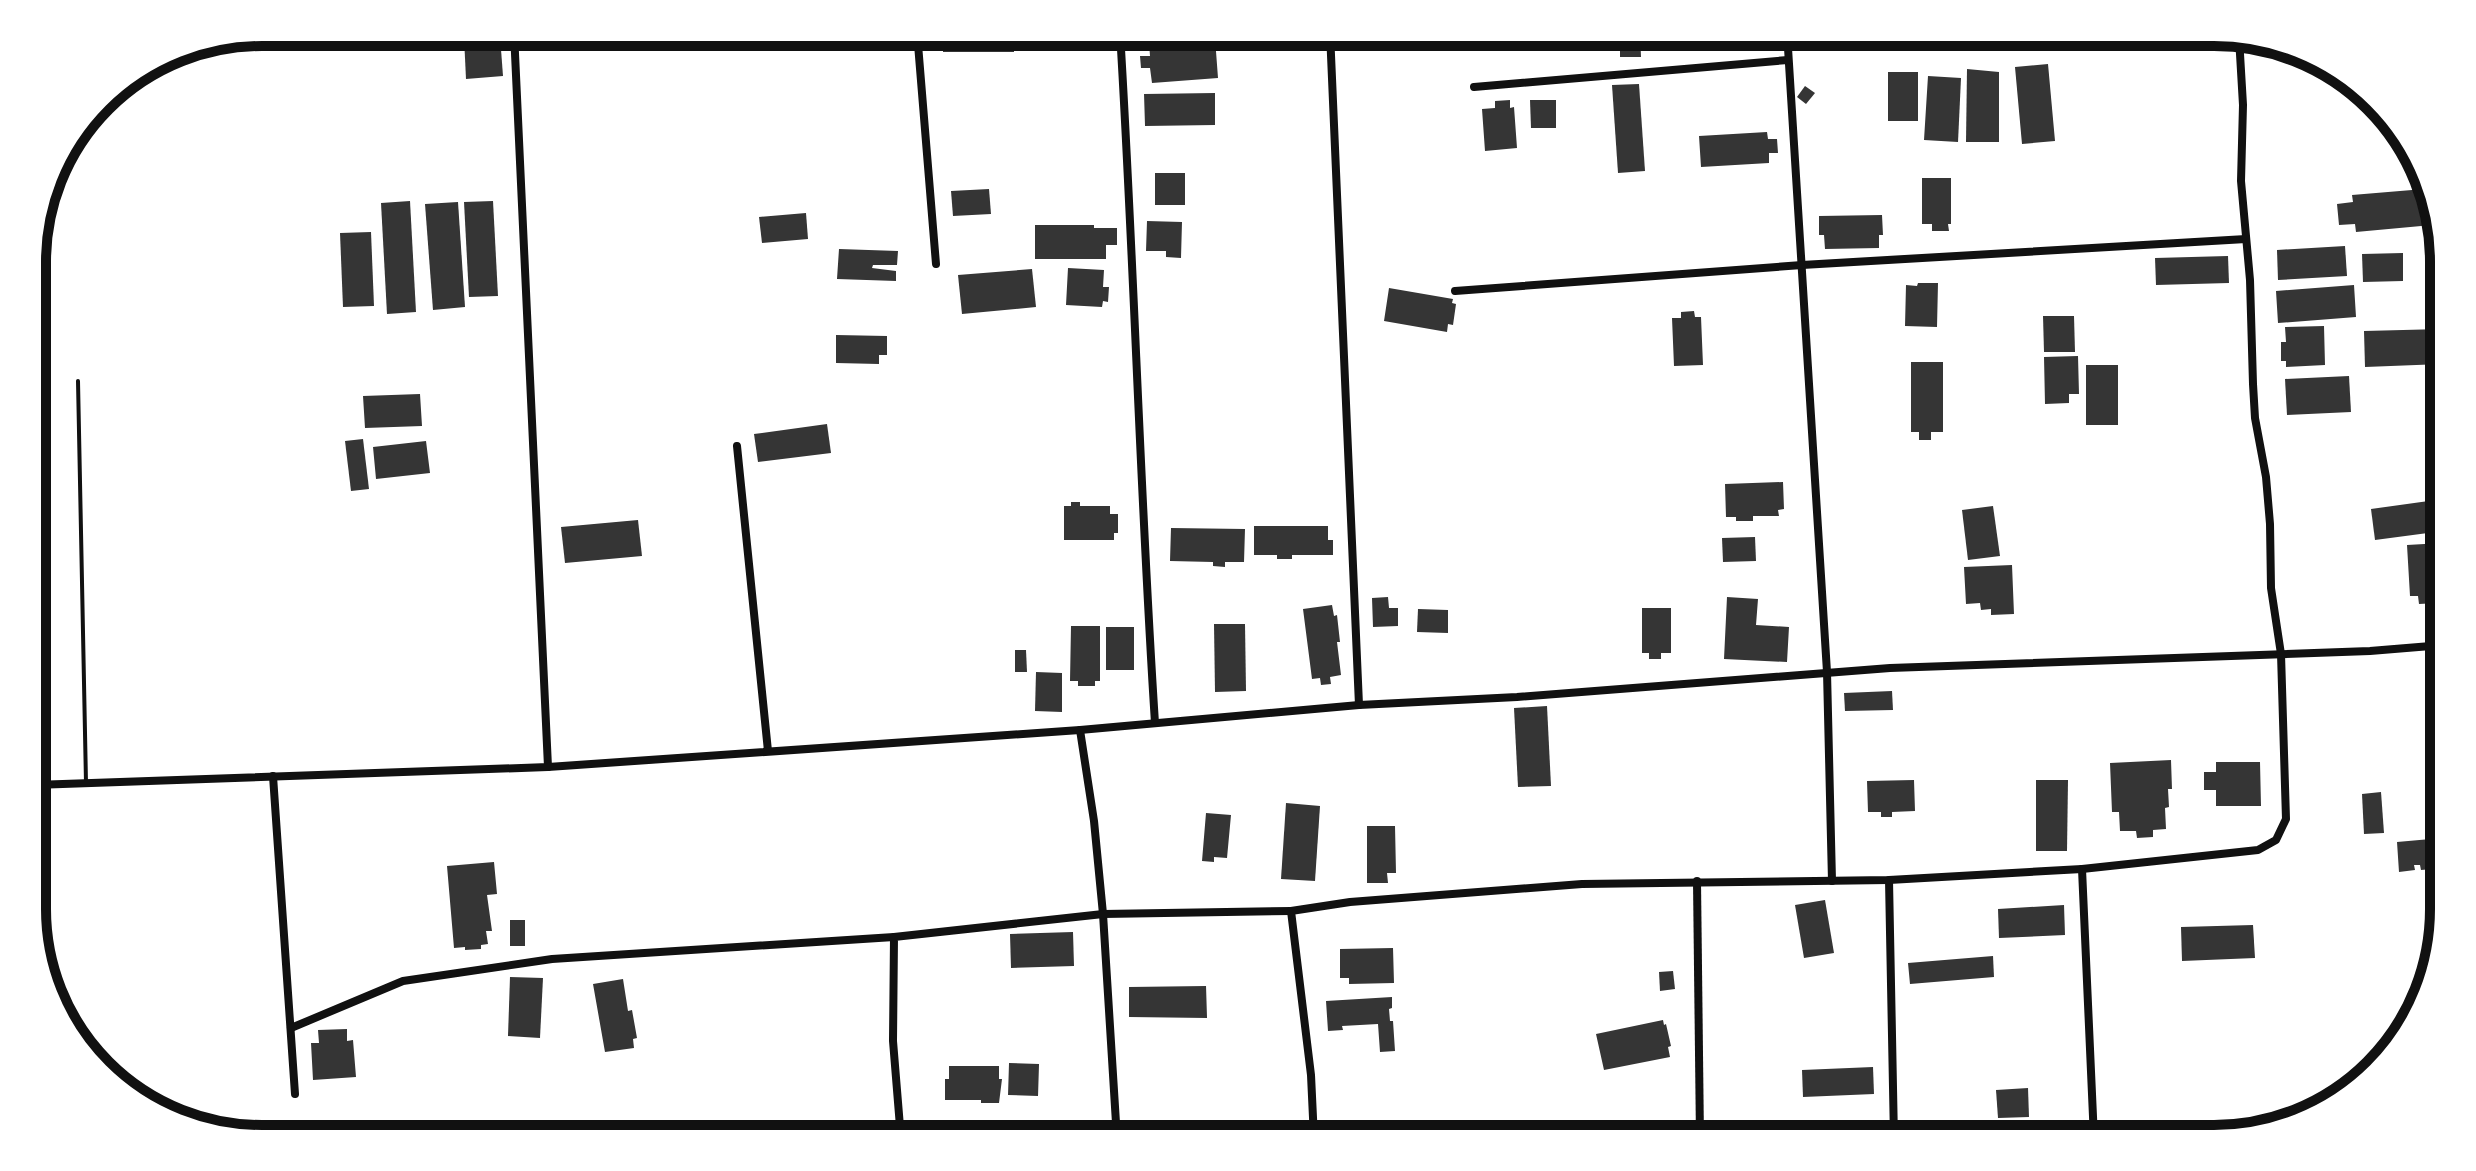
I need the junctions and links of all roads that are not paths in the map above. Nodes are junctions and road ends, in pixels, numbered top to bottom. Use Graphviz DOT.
graph roads {
  1 [pos="515,46"];
  2 [pos="918,46"];
  3 [pos="1121,46"];
  4 [pos="1331,46"];
  5 [pos="1788,46"];
  6 [pos="2240,48"];
  7 [pos="1788,60"];
  8 [pos="1474,87"];
  9 [pos="2246,239"];
  10 [pos="936,264"];
  11 [pos="1802,265"];
  12 [pos="1455,291"];
  13 [pos="78,381"];
  14 [pos="737,446"];
  15 [pos="2430,646"];
  16 [pos="2281,654"];
  17 [pos="1827,672"];
  18 [pos="1359,705"];
  19 [pos="1155,723"];
  20 [pos="1080,730"];
  21 [pos="768,751"];
  22 [pos="548,767"];
  23 [pos="273,776"];
  24 [pos="86,783"];
  25 [pos="46,785"];
  26 [pos="2082,869"];
  27 [pos="1889,880"];
  28 [pos="1697,881"];
  29 [pos="1832,881"];
  30 [pos="1291,911"];
  31 [pos="1103,914"];
  32 [pos="894,937"];
  33 [pos="291,1028"];
  34 [pos="295,1094"];
  35 [pos="900,1125"];
  36 [pos="1116,1125"];
  37 [pos="1313,1125"];
  38 [pos="1700,1125"];
  39 [pos="1894,1125"];
  40 [pos="2093,1125"];
  1 -- 22 [label="street"];
  2 -- 10 [label="street"];
  3 -- 19 [label="street"];
  4 -- 18 [label="street"];
  5 -- 7 [label="street"];
  6 -- 9 [label="street"];
  7 -- 8 [label="street"];
  7 -- 11 [label="street"];
  9 -- 11 [label="street"];
  9 -- 16 [label="street"];
  11 -- 12 [label="street"];
  11 -- 17 [label="street"];
  13 -- 24 [label="lane"];
  14 -- 21 [label="street"];
  15 -- 16 [label="street"];
  16 -- 17 [label="street"];
  16 -- 26 [label="street"];
  17 -- 18 [label="street"];
  17 -- 29 [label="street"];
  18 -- 19 [label="street"];
  19 -- 20 [label="street"];
  20 -- 21 [label="street"];
  20 -- 31 [label="street"];
  21 -- 22 [label="street"];
  22 -- 23 [label="street"];
  23 -- 24 [label="street"];
  23 -- 33 [label="street"];
  24 -- 25 [label="street"];
  26 -- 27 [label="street"];
  26 -- 40 [label="street"];
  27 -- 29 [label="street"];
  27 -- 39 [label="street"];
  28 -- 29 [label="street"];
  28 -- 30 [label="street"];
  28 -- 38 [label="street"];
  30 -- 31 [label="street"];
  30 -- 37 [label="street"];
  31 -- 32 [label="street"];
  31 -- 36 [label="street"];
  32 -- 33 [label="street"];
  32 -- 35 [label="street"];
  33 -- 34 [label="street"];
}
